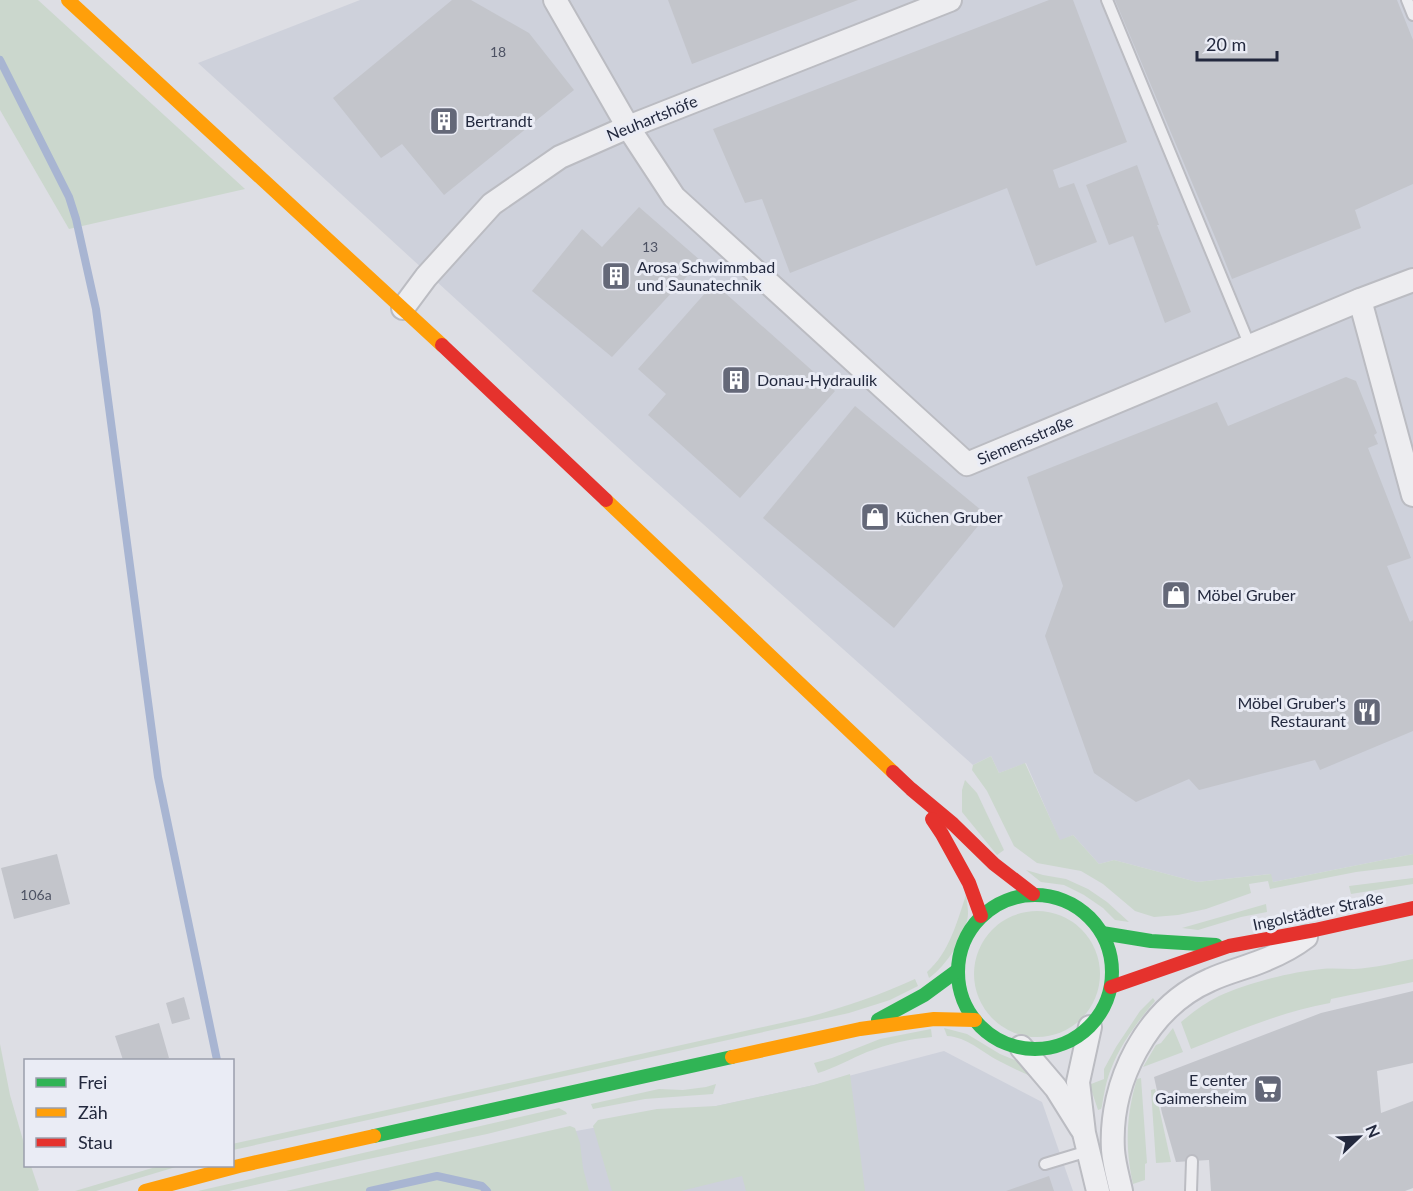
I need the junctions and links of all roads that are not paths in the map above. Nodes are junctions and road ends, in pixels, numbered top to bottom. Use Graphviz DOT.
graph roads {
  1 [pos="68,0"];
  2 [pos="555,0"];
  3 [pos="950,0"];
  4 [pos="1107,0"];
  5 [pos="1407,0"];
  6 [pos="1413,15"];
  7 [pos="628,127"];
  8 [pos="1413,280"];
  9 [pos="1360,300"];
  10 [pos="403,308"];
  11 [pos="1250,346"];
  12 [pos="1413,495"];
  13 [pos="911,789"];
  14 [pos="1033,894"];
  15 [pos="1413,908"];
  16 [pos="981,916"];
  17 [pos="1315,930"];
  18 [pos="1102,933"];
  19 [pos="1229,946"];
  20 [pos="958,970"];
  21 [pos="1111,987"];
  22 [pos="975,1020"];
  23 [pos="1090,1027"];
  24 [pos="860,1029"];
  25 [pos="1021,1047"];
  26 [pos="1086,1142"];
  27 [pos="1192,1161"];
  28 [pos="1045,1164"];
  29 [pos="145,1191"];
  30 [pos="1098,1191"];
  31 [pos="1121,1191"];
  32 [pos="1191,1191"];
  1 -- 10 [label="main road"];
  2 -- 7 [label="street"];
  3 -- 7 [label="street, Neuhartshöfe"];
  4 -- 11 [label="lane"];
  5 -- 6 [label="lane"];
  7 -- 10 [label="street, Neuhartshöfe"];
  7 -- 11 [label="street, Siemensstraße"];
  8 -- 9 [label="street, Siemensstraße"];
  9 -- 11 [label="street, Siemensstraße"];
  9 -- 12 [label="street"];
  10 -- 13 [label="main road"];
  13 -- 14 [label="main road"];
  13 -- 16 [label="main road"];
  14 -- 16 [label="main road"];
  14 -- 18 [label="main road"];
  15 -- 17 [label="main road, Ingolstädter Straße"];
  16 -- 20 [label="main road"];
  17 -- 19 [label="main road, Ingolstädter Straße"];
  17 -- 31 [label="street"];
  18 -- 19 [label="main road, Ingolstädter Straße"];
  18 -- 21 [label="main road"];
  19 -- 21 [label="main road, Ingolstädter Straße"];
  20 -- 22 [label="main road"];
  20 -- 24 [label="main road"];
  21 -- 23 [label="main road"];
  22 -- 24 [label="main road"];
  22 -- 25 [label="main road"];
  23 -- 25 [label="main road"];
  23 -- 26 [label="street"];
  24 -- 29 [label="main road"];
  25 -- 26 [label="street"];
  26 -- 28 [label="lane"];
  26 -- 30 [label="street"];
  27 -- 32 [label="lane"];
}
